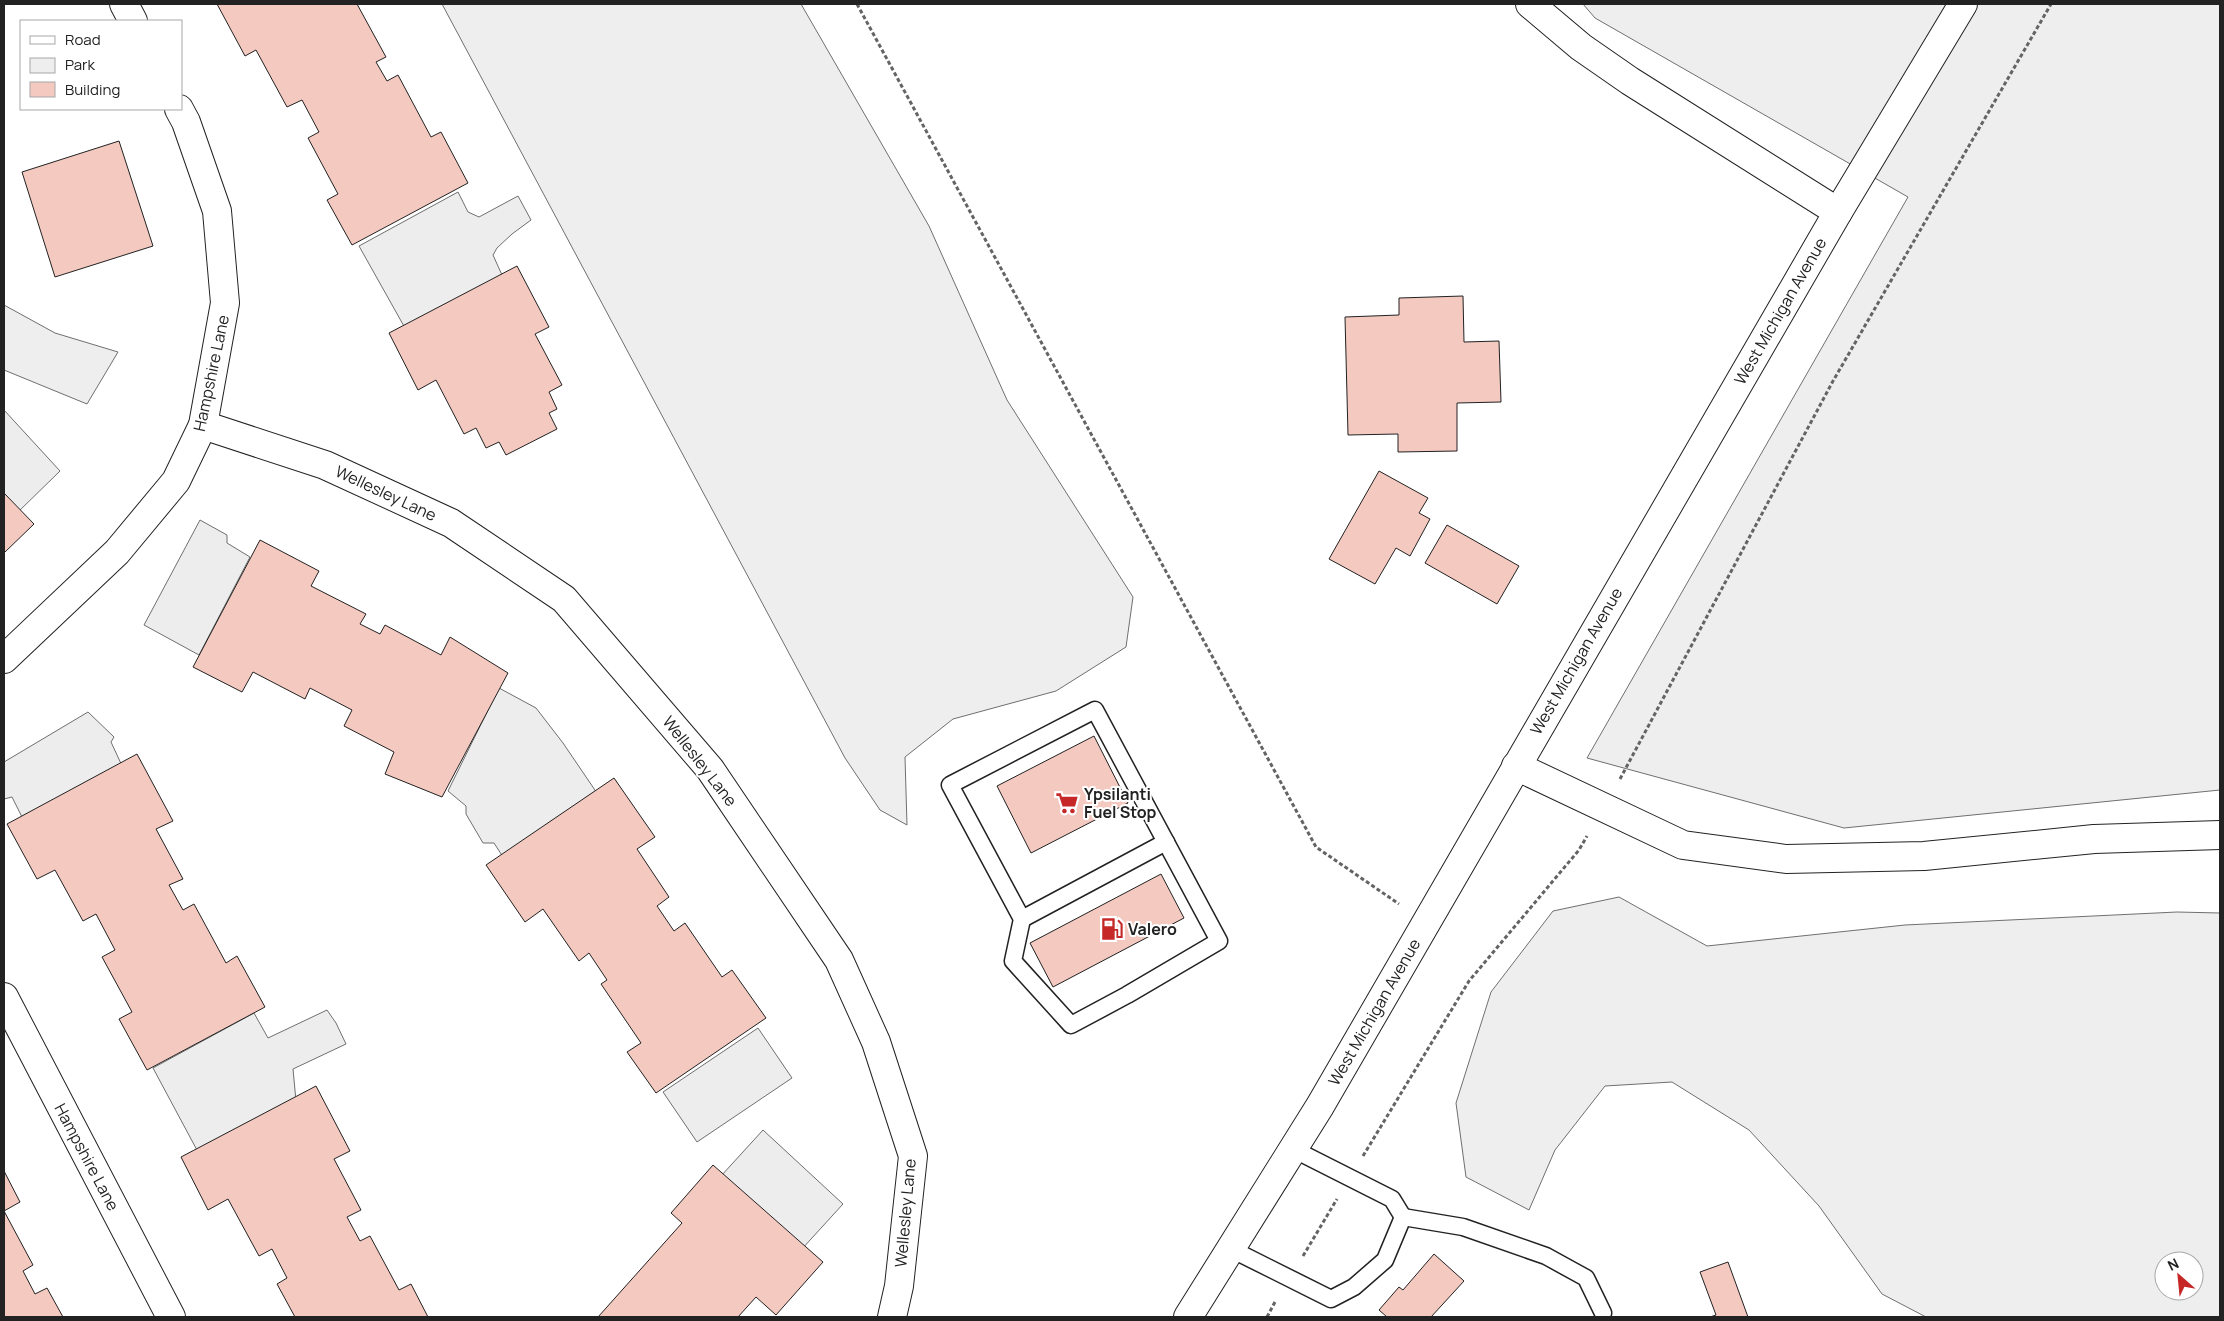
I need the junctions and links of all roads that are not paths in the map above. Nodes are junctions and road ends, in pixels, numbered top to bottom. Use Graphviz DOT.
graph roads {
  1 [pos="124,4"];
  2 [pos="1530,4"];
  3 [pos="1963,4"];
  4 [pos="132,20"];
  5 [pos="180,110"];
  6 [pos="1838,212"];
  7 [pos="203,425"];
  8 [pos="4,659"];
  9 [pos="1516,766"];
  10 [pos="2220,835"];
  11 [pos="1166,842"];
  12 [pos="1022,918"];
  13 [pos="4,997"];
  14 [pos="1293,1149"];
  15 [pos="1403,1217"];
  16 [pos="1231,1249"];
  17 [pos="1603,1313"];
  18 [pos="171,1317"];
  19 [pos="892,1317"];
  20 [pos="1188,1317"];
  1 -- 4 [label="main road"];
  2 -- 6 [label="main road"];
  3 -- 6 [label="main road, West Michigan Avenue"];
  5 -- 7 [label="main road, Hampshire Lane"];
  6 -- 9 [label="main road, West Michigan Avenue"];
  7 -- 8 [label="main road, Hampshire Lane"];
  7 -- 19 [label="main road, Wellesley Lane"];
  9 -- 10 [label="main road"];
  9 -- 14 [label="main road, West Michigan Avenue"];
  11 -- 12 [label="lane"];
  11 -- 12 [label="lane"];
  11 -- 12 [label="lane"];
  13 -- 18 [label="main road, Hampshire Lane"];
  14 -- 15 [label="lane"];
  14 -- 16 [label="main road, West Michigan Avenue"];
  15 -- 16 [label="lane"];
  15 -- 17 [label="lane"];
  16 -- 20 [label="main road, West Michigan Avenue"];
}
